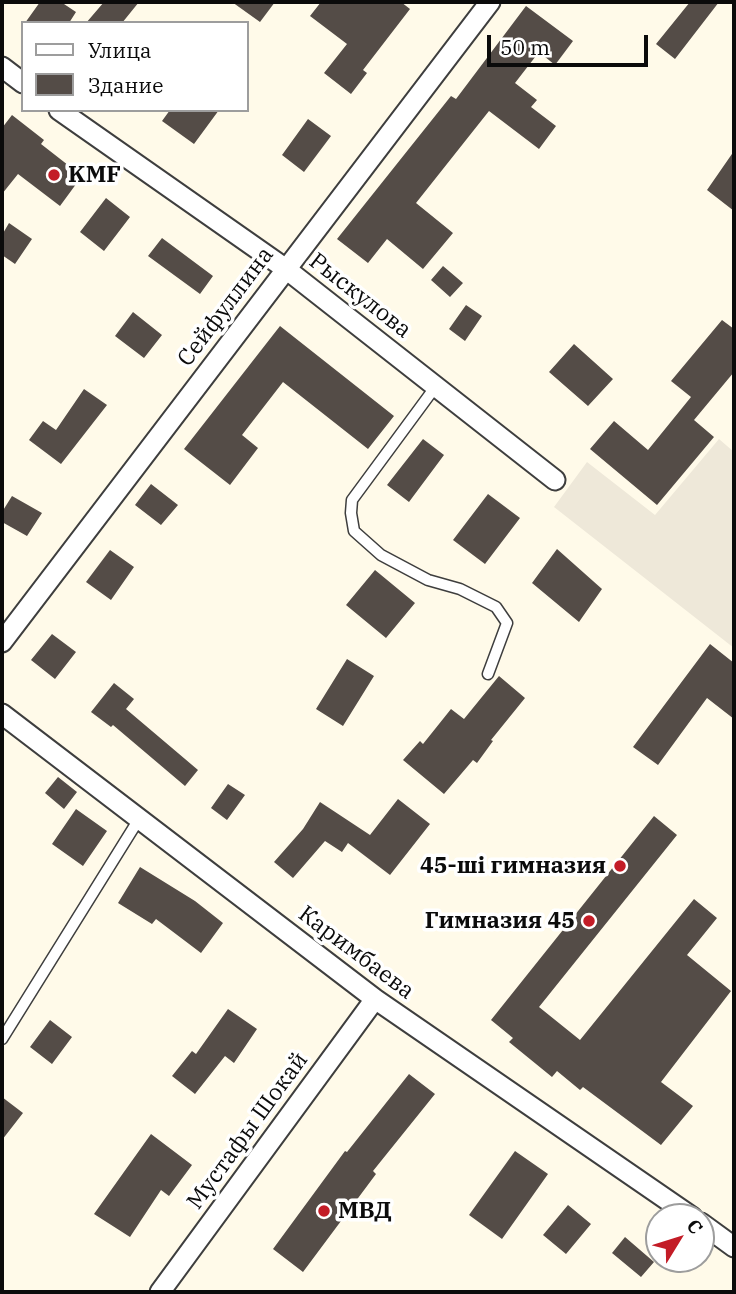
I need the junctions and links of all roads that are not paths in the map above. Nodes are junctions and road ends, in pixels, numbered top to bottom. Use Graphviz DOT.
graph roads {
  1 [pos="490,2"];
  2 [pos="2,67"];
  3 [pos="21,81"];
  4 [pos="62,112"];
  5 [pos="286,270"];
  6 [pos="436,386"];
  7 [pos="555,480"];
  8 [pos="2,642"];
  9 [pos="488,674"];
  10 [pos="2,714"];
  11 [pos="139,819"];
  12 [pos="375,999"];
  13 [pos="2,1039"];
  14 [pos="672,1203"];
  15 [pos="715,1233"];
  16 [pos="734,1247"];
  17 [pos="160,1292"];
  1 -- 5 [label="street, Сейфуллина"];
  2 -- 3 [label="street"];
  4 -- 5 [label="street, Рыскулова"];
  5 -- 6 [label="street, Рыскулова"];
  5 -- 8 [label="street, Сейфуллина"];
  6 -- 7 [label="street, Рыскулова"];
  6 -- 9 [label="lane"];
  10 -- 11 [label="street, Каримбаева"];
  11 -- 12 [label="street, Каримбаева"];
  11 -- 13 [label="lane"];
  12 -- 14 [label="street, Каримбаева"];
  12 -- 17 [label="street, Мустафы Шокай"];
  15 -- 16 [label="street"];
}
